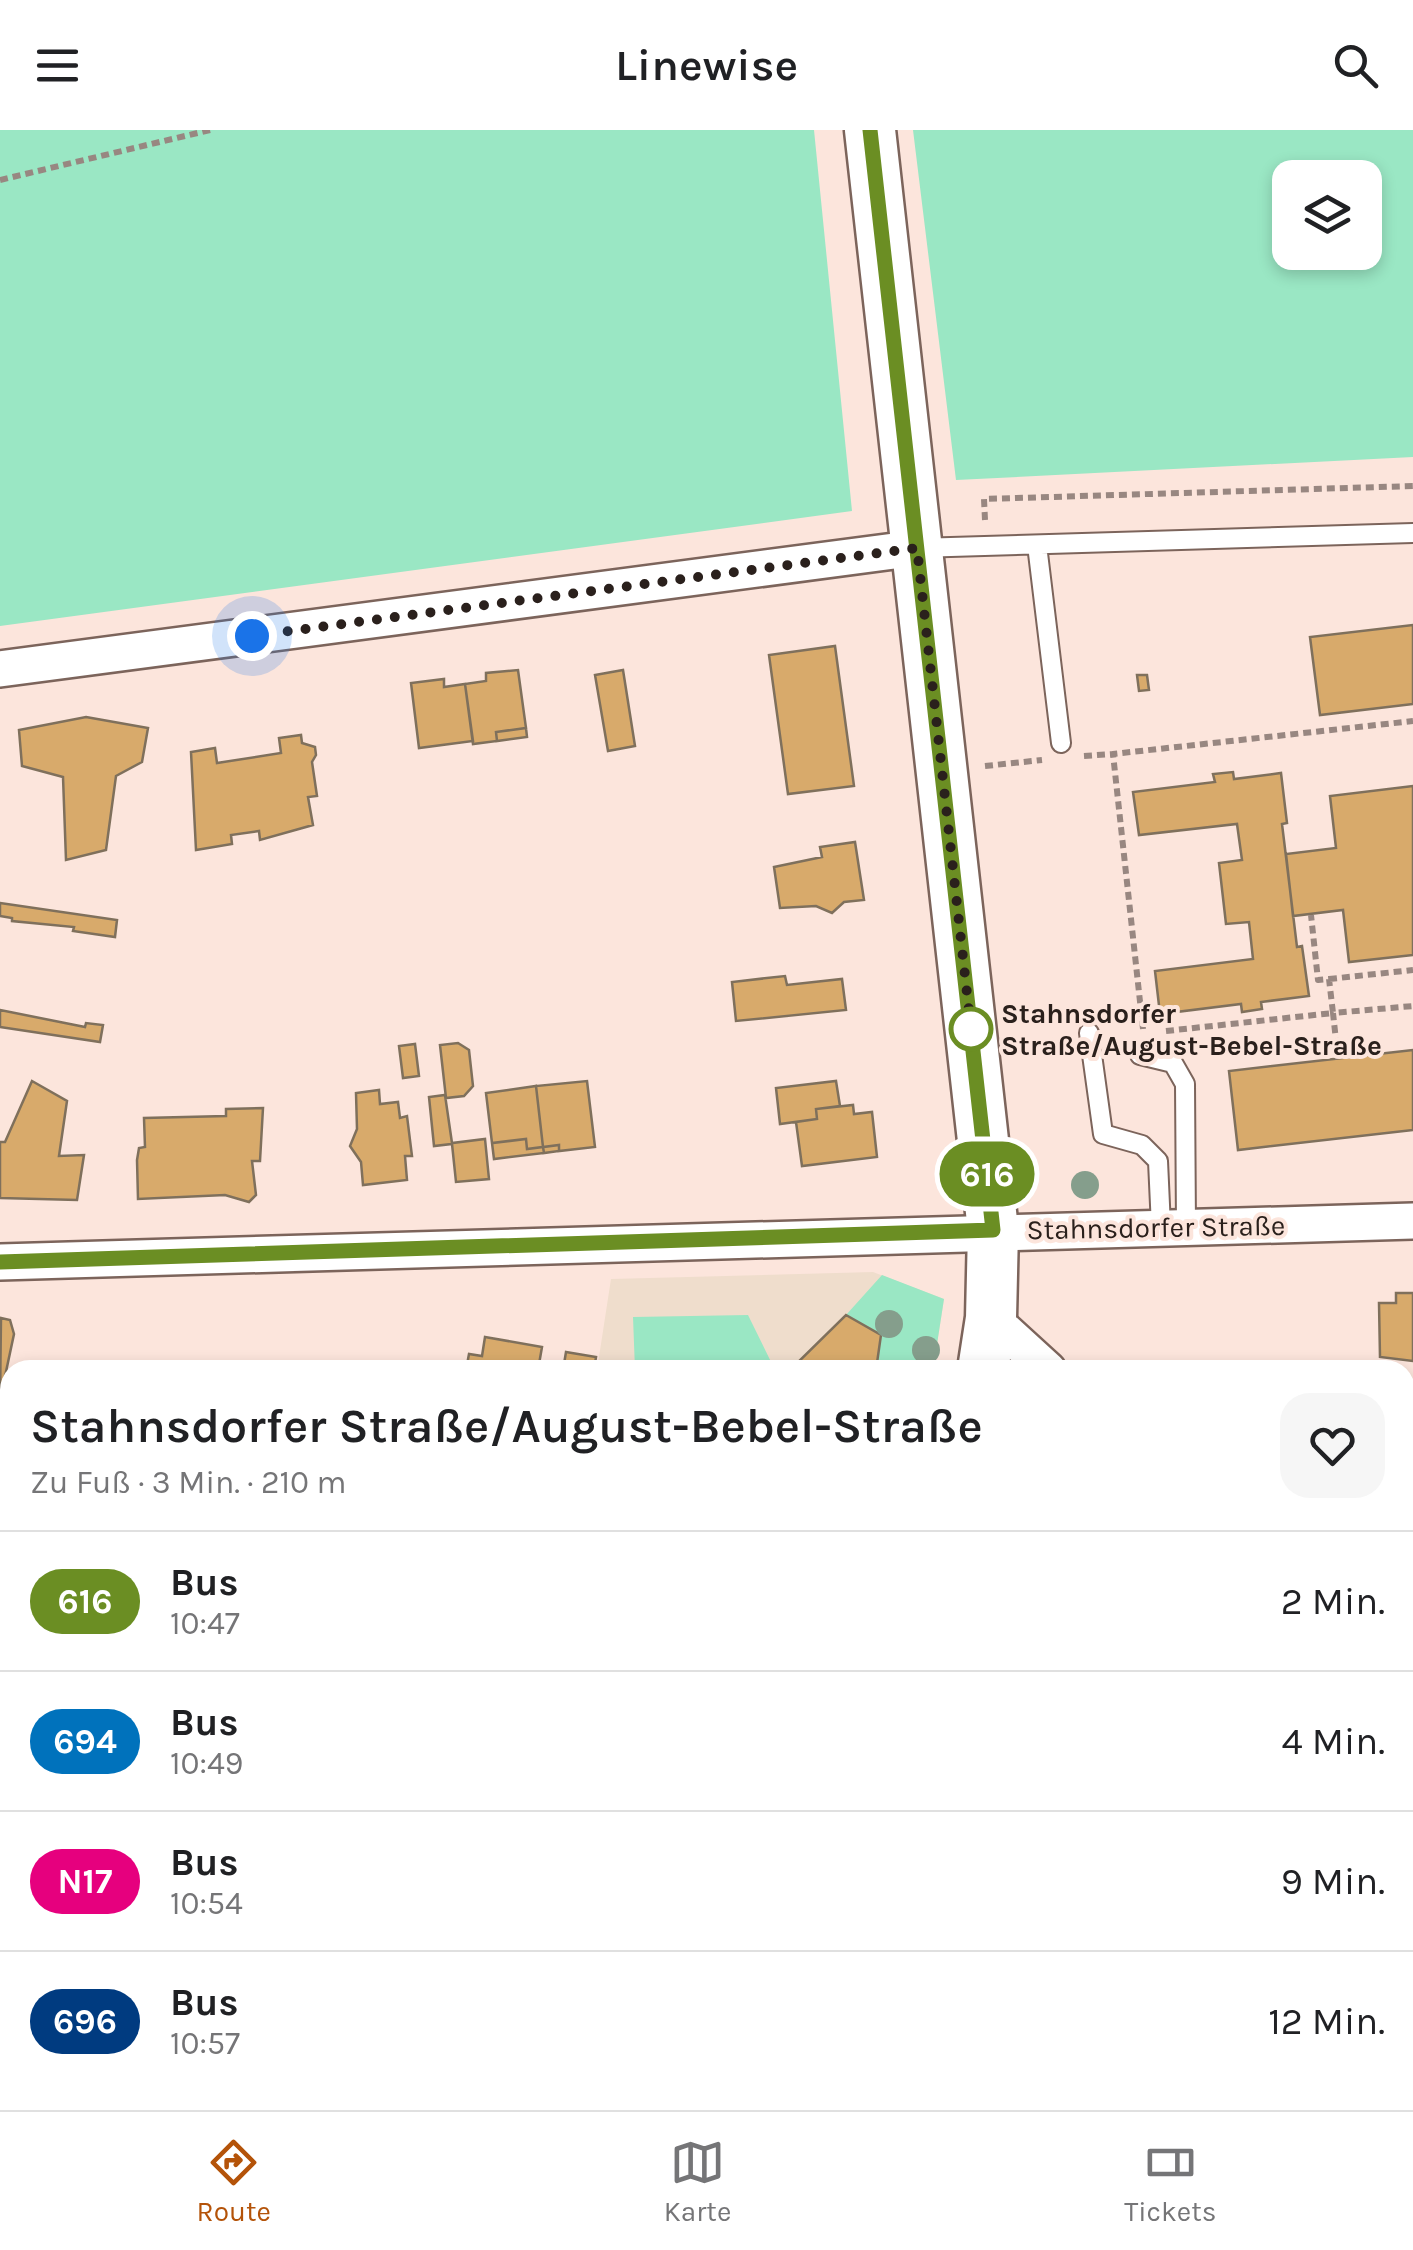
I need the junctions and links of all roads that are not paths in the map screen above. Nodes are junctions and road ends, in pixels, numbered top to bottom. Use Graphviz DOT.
graph roads {
  1 [pos="870,130"];
  2 [pos="1413,533"];
  3 [pos="1036,544"];
  4 [pos="917,548"];
  5 [pos="0,669"];
  6 [pos="1061,742"];
  7 [pos="1089,1033"];
  8 [pos="1140,1055"];
  9 [pos="1413,1221"];
  10 [pos="1174,1227"];
  11 [pos="993,1230"];
  12 [pos="0,1262"];
  13 [pos="991,1318"];
  14 [pos="985,1360"];
  15 [pos="1037,1360"];
  1 -- 4 [label="street"];
  2 -- 3 [label="lane"];
  3 -- 4 [label="lane"];
  3 -- 6 [label="lane"];
  4 -- 5 [label="street"];
  4 -- 11 [label="street"];
  7 -- 10 [label="lane"];
  8 -- 10 [label="lane"];
  9 -- 10 [label="street, Stahnsdorfer Straße"];
  10 -- 11 [label="street, Stahnsdorfer Straße"];
  11 -- 12 [label="street, Stahnsdorfer Straße"];
  11 -- 13 [label="street"];
  13 -- 14 [label="street"];
  13 -- 15 [label="street"];
}
